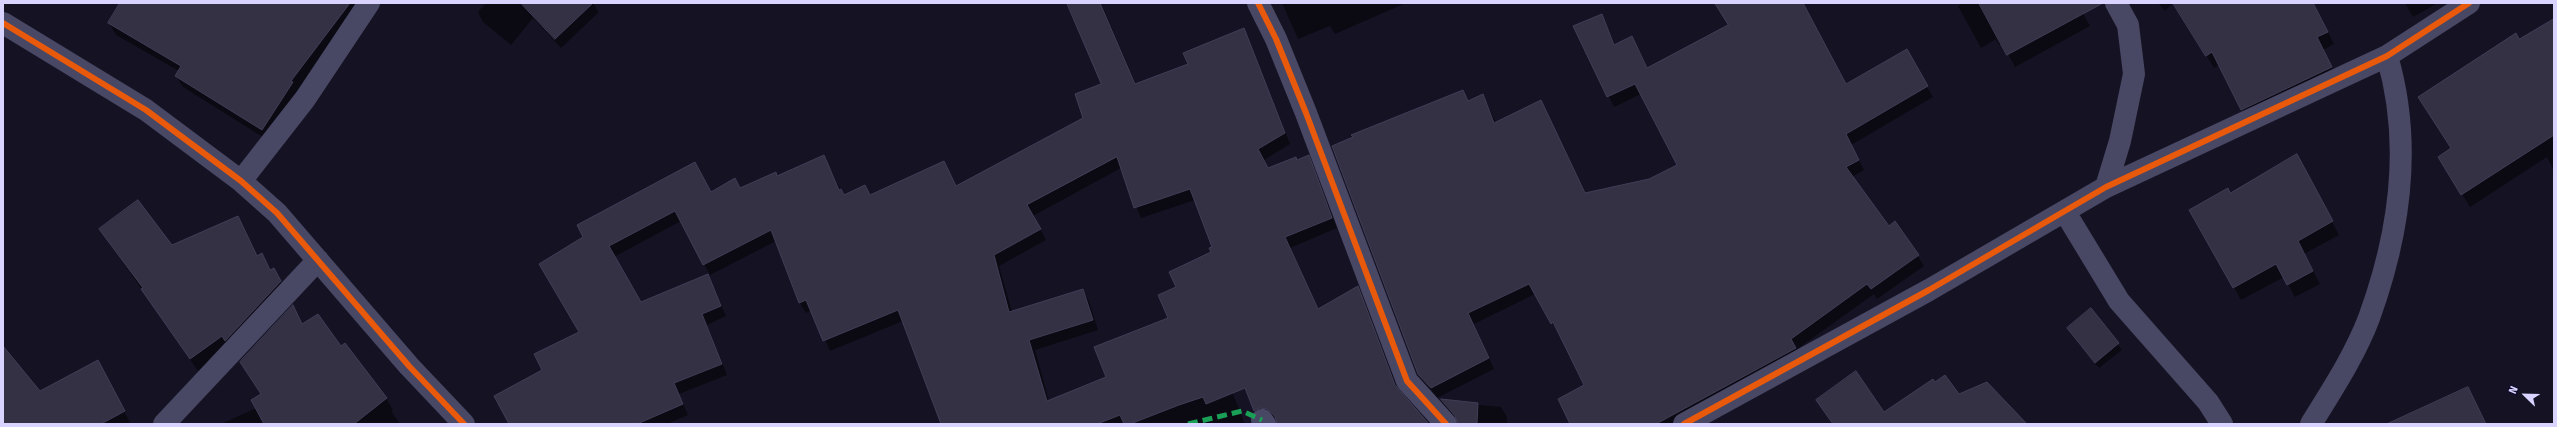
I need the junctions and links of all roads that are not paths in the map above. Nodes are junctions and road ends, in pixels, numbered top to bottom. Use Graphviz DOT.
graph roads {
  1 [pos="370,3"];
  2 [pos="1258,3"];
  3 [pos="2116,3"];
  4 [pos="2469,3"];
  5 [pos="3,23"];
  6 [pos="2387,56"];
  7 [pos="241,180"];
  8 [pos="2106,187"];
  9 [pos="2066,212"];
  10 [pos="318,260"];
  11 [pos="164,424"];
  12 [pos="464,424"];
  13 [pos="1446,424"];
  14 [pos="1684,424"];
  15 [pos="2222,424"];
  16 [pos="2311,424"];
  1 -- 7 [label="street"];
  2 -- 13 [label="street"];
  3 -- 8 [label="street"];
  4 -- 6 [label="street"];
  5 -- 7 [label="street"];
  6 -- 8 [label="street"];
  6 -- 16 [label="street"];
  7 -- 10 [label="street"];
  8 -- 9 [label="street"];
  9 -- 14 [label="street"];
  9 -- 15 [label="street"];
  10 -- 11 [label="street"];
  10 -- 12 [label="street"];
}
